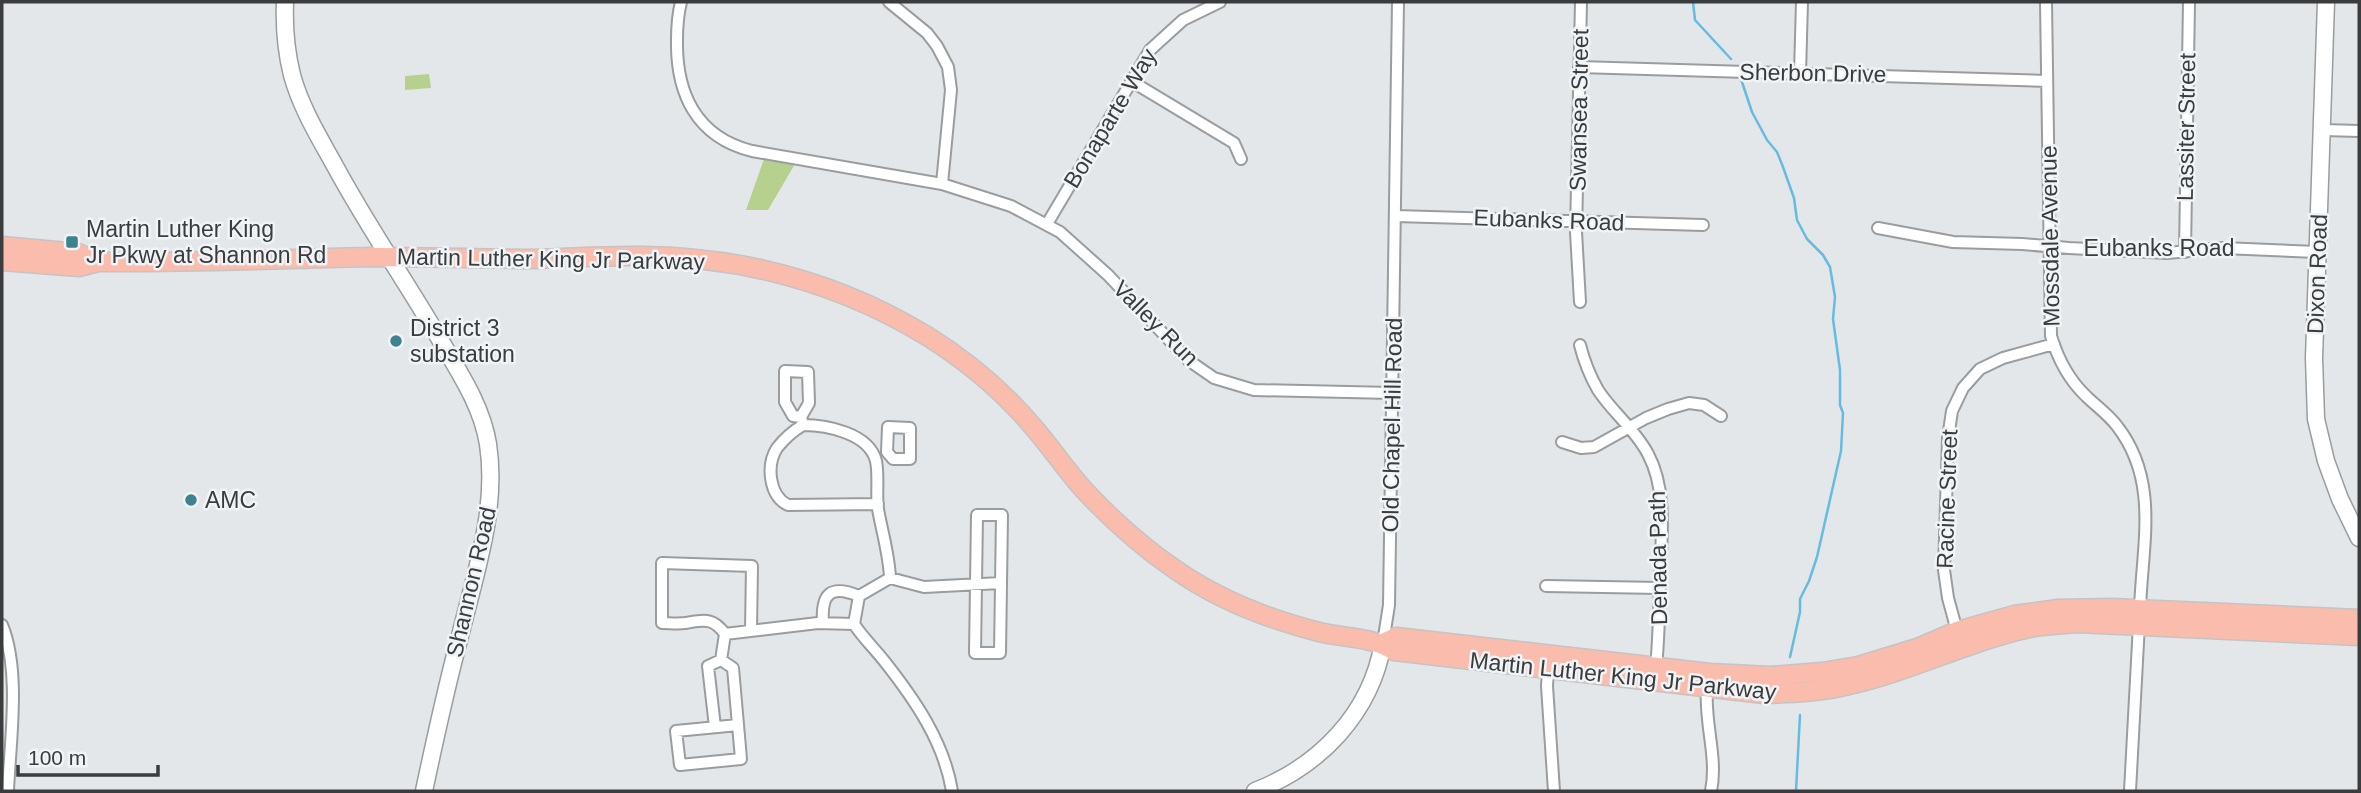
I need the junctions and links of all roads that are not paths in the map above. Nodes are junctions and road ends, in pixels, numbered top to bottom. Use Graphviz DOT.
graph roads {
  1 [pos="285,2"];
  2 [pos="681,2"];
  3 [pos="889,2"];
  4 [pos="1220,2"];
  5 [pos="1398,2"];
  6 [pos="1581,2"];
  7 [pos="1802,2"];
  8 [pos="2046,2"];
  9 [pos="2189,2"];
  10 [pos="2326,2"];
  11 [pos="1579,67"];
  12 [pos="1800,73"];
  13 [pos="2047,80"];
  14 [pos="1130,81"];
  15 [pos="2323,130"];
  16 [pos="2359,131"];
  17 [pos="1241,159"];
  18 [pos="942,184"];
  19 [pos="1395,216"];
  20 [pos="1576,221"];
  21 [pos="1047,224"];
  22 [pos="1703,225"];
  23 [pos="1878,228"];
  24 [pos="2,246"];
  25 [pos="2049,246"];
  26 [pos="2185,252"];
  27 [pos="2317,252"];
  28 [pos="389,257"];
  29 [pos="2,261"];
  30 [pos="99,262"];
  31 [pos="1580,302"];
  32 [pos="2054,344"];
  33 [pos="1580,345"];
  34 [pos="1392,393"];
  35 [pos="1721,416"];
  36 [pos="1630,427"];
  37 [pos="1562,442"];
  38 [pos="887,452"];
  39 [pos="875,457"];
  40 [pos="878,504"];
  41 [pos="2352,508"];
  42 [pos="2359,538"];
  43 [pos="890,578"];
  44 [pos="977,583"];
  45 [pos="1001,583"];
  46 [pos="1546,586"];
  47 [pos="1660,588"];
  48 [pos="859,596"];
  49 [pos="2140,617"];
  50 [pos="2359,619"];
  51 [pos="823,623"];
  52 [pos="854,624"];
  53 [pos="2,625"];
  54 [pos="751,630"];
  55 [pos="1957,631"];
  56 [pos="725,634"];
  57 [pos="2359,636"];
  58 [pos="1383,643"];
  59 [pos="722,660"];
  60 [pos="1656,667"];
  61 [pos="1548,670"];
  62 [pos="1707,688"];
  63 [pos="738,725"];
  64 [pos="715,727"];
  65 [pos="1263,790"];
  66 [pos="8,791"];
  67 [pos="424,791"];
  68 [pos="952,791"];
  69 [pos="1555,791"];
  70 [pos="1711,791"];
  71 [pos="2130,791"];
  1 -- 28 [label="street, Shannon Road"];
  2 -- 18 [label="street, Valley Run"];
  3 -- 18 [label="street"];
  4 -- 14 [label="street, Bonaparte Way"];
  5 -- 19 [label="street, Old Chapel Hill Road"];
  6 -- 11 [label="street, Swansea Street"];
  7 -- 12 [label="street"];
  8 -- 13 [label="street, Mossdale Avenue"];
  9 -- 26 [label="street, Lassiter Street"];
  10 -- 15 [label="street, Dixon Road"];
  11 -- 12 [label="street, Sherbon Drive"];
  11 -- 20 [label="street, Swansea Street"];
  12 -- 13 [label="street, Sherbon Drive"];
  13 -- 25 [label="street, Mossdale Avenue"];
  14 -- 17 [label="street"];
  14 -- 21 [label="street, Bonaparte Way"];
  15 -- 16 [label="street"];
  15 -- 27 [label="street, Dixon Road"];
  18 -- 21 [label="street, Valley Run"];
  19 -- 20 [label="street, Eubanks Road"];
  19 -- 34 [label="street, Old Chapel Hill Road"];
  20 -- 22 [label="street, Eubanks Road"];
  20 -- 31 [label="street, Swansea Street"];
  21 -- 34 [label="street, Valley Run"];
  23 -- 25 [label="street, Eubanks Road"];
  24 -- 30 [label="main road, Martin Luther King Jr Parkway"];
  25 -- 26 [label="street, Eubanks Road"];
  25 -- 32 [label="street, Mossdale Avenue"];
  26 -- 27 [label="street, Eubanks Road"];
  27 -- 41 [label="street, Dixon Road"];
  28 -- 30 [label="main road, Martin Luther King Jr Parkway"];
  28 -- 58 [label="main road, Martin Luther King Jr Parkway"];
  28 -- 67 [label="street, Shannon Road"];
  29 -- 30 [label="main road, Martin Luther King Jr Parkway"];
  32 -- 49 [label="street, Mossdale Avenue"];
  32 -- 55 [label="street, Racine Street"];
  33 -- 36 [label="street, Denada Path"];
  34 -- 58 [label="street, Old Chapel Hill Road"];
  35 -- 36 [label="street"];
  36 -- 37 [label="street"];
  36 -- 47 [label="street, Denada Path"];
  38 -- 39 [label="street"];
  39 -- 40 [label="street"];
  39 -- 40 [label="street"];
  40 -- 43 [label="street"];
  41 -- 42 [label="street, Dixon Road"];
  43 -- 44 [label="street"];
  43 -- 48 [label="street"];
  44 -- 45 [label="street"];
  44 -- 45 [label="street"];
  44 -- 45 [label="street"];
  46 -- 47 [label="street"];
  47 -- 60 [label="street, Denada Path"];
  48 -- 51 [label="street"];
  48 -- 52 [label="street"];
  49 -- 50 [label="main road, Martin Luther King Jr Parkway"];
  49 -- 55 [label="main road, Martin Luther King Jr Parkway"];
  49 -- 57 [label="main road, Martin Luther King Jr Parkway"];
  49 -- 62 [label="main road, Martin Luther King Jr Parkway"];
  49 -- 71 [label="street, Mossdale Avenue"];
  51 -- 52 [label="street"];
  51 -- 54 [label="street"];
  52 -- 68 [label="street"];
  53 -- 66 [label="street"];
  54 -- 56 [label="street"];
  54 -- 56 [label="street"];
  55 -- 60 [label="main road, Martin Luther King Jr Parkway"];
  56 -- 59 [label="street"];
  58 -- 60 [label="main road, Martin Luther King Jr Parkway"];
  58 -- 61 [label="main road, Martin Luther King Jr Parkway"];
  58 -- 65 [label="street, Old Chapel Hill Road"];
  59 -- 63 [label="street"];
  59 -- 64 [label="street"];
  61 -- 62 [label="main road, Martin Luther King Jr Parkway"];
  61 -- 69 [label="street"];
  62 -- 70 [label="street"];
  63 -- 64 [label="street"];
  63 -- 64 [label="street"];
}
